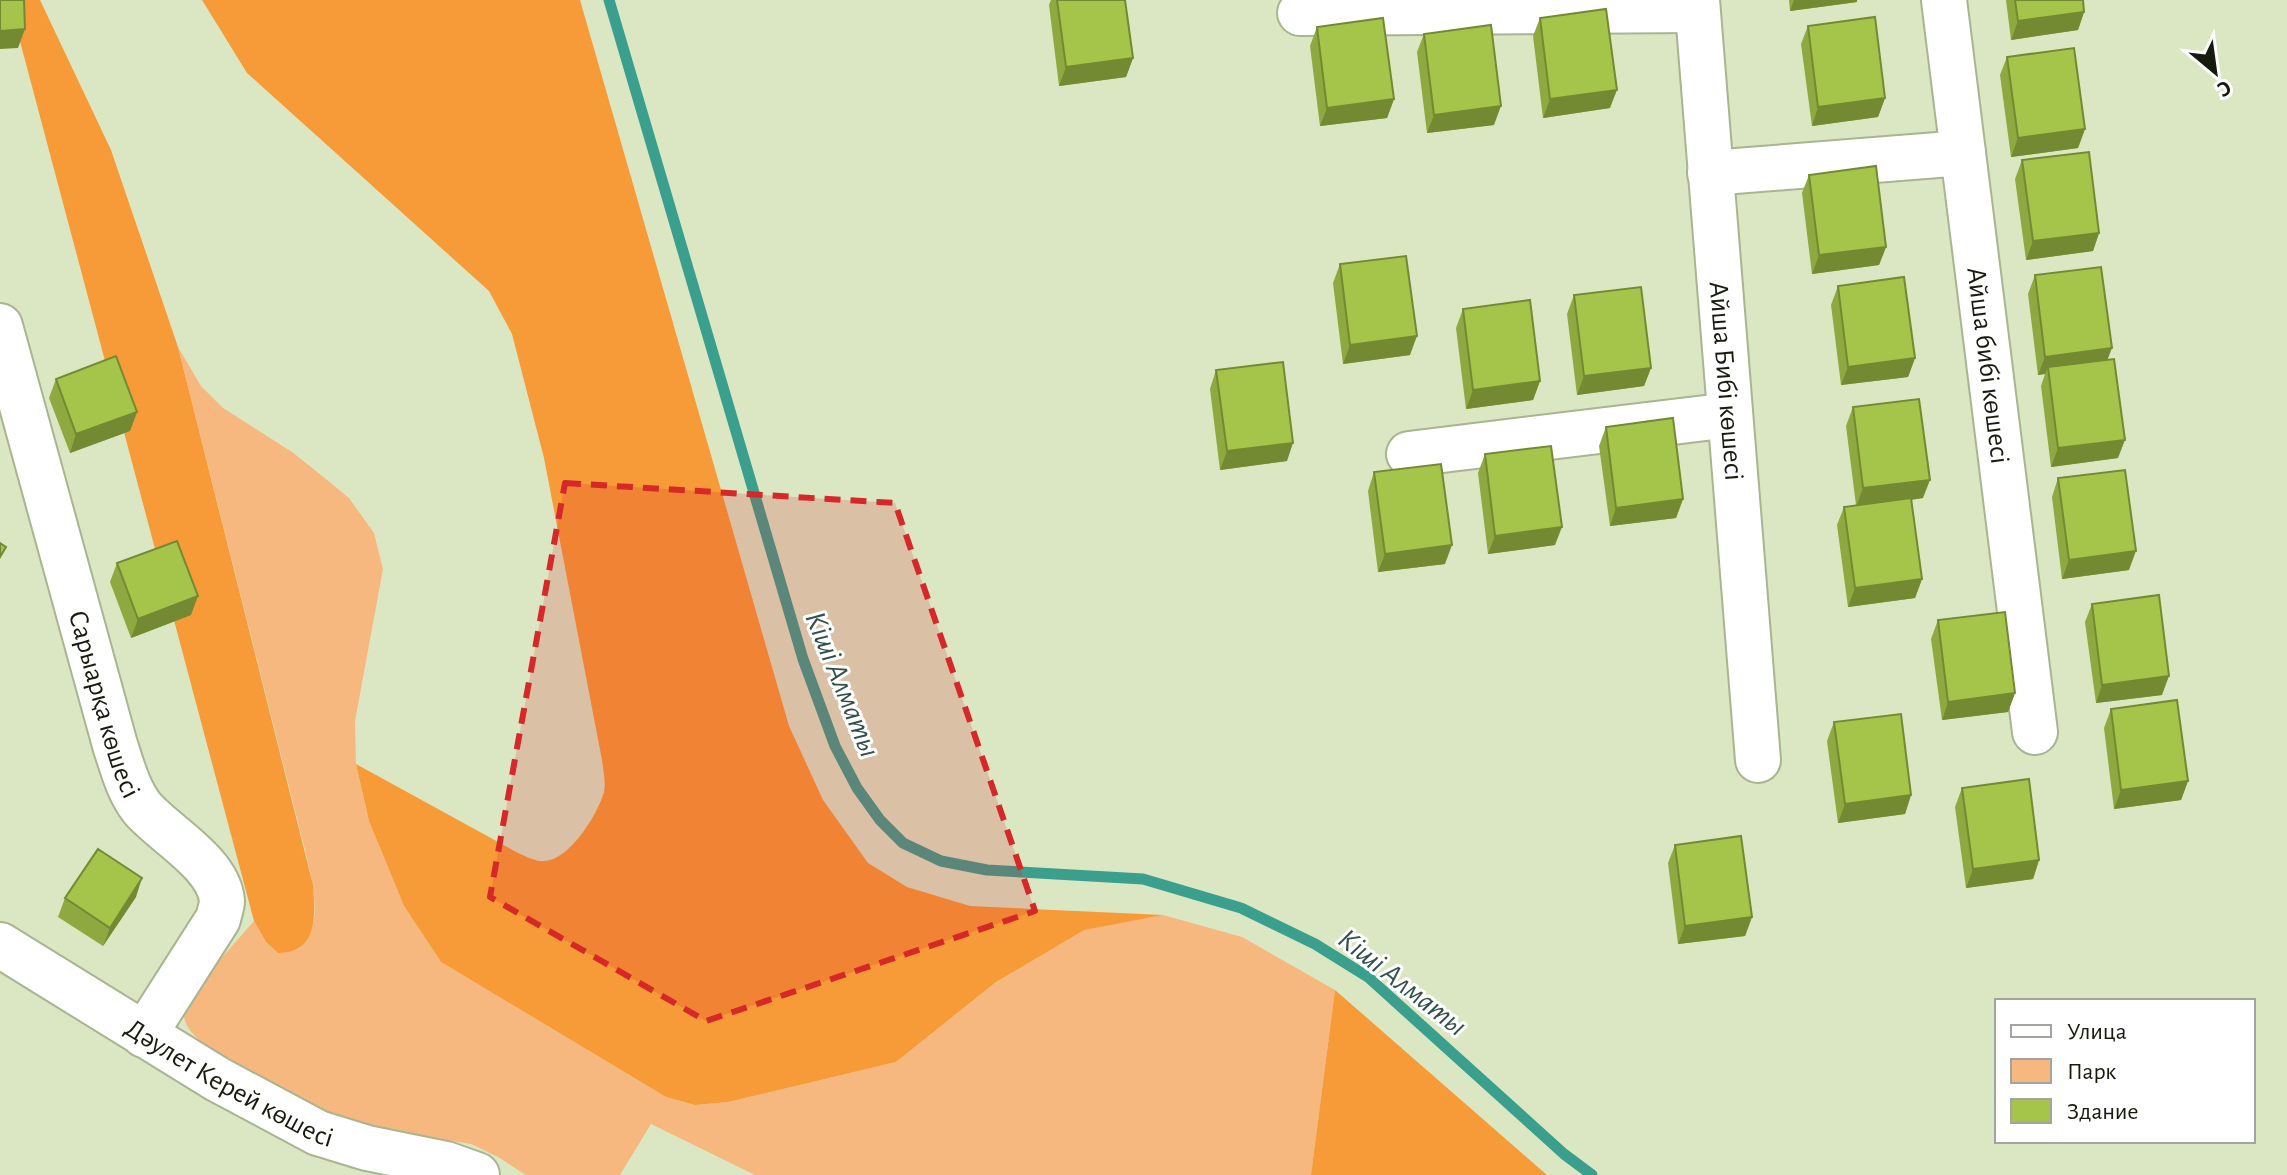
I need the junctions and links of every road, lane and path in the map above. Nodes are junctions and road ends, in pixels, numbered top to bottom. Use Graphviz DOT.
graph roads {
  1 [pos="1944,0"];
  2 [pos="1697,5"];
  3 [pos="1300,13"];
  4 [pos="1963,153"];
  5 [pos="1710,173"];
  6 [pos="0,326"];
  7 [pos="1730,415"];
  8 [pos="1409,454"];
  9 [pos="2035,732"];
  10 [pos="1758,760"];
  11 [pos="0,945"];
  12 [pos="144,1035"];
  13 [pos="477,1175"];
  1 -- 4 [label="street, Айша бибі көшесі"];
  2 -- 3 [label="street"];
  2 -- 5 [label="street, Айша Бибі көшесі"];
  4 -- 5 [label="street"];
  4 -- 9 [label="street, Айша бибі көшесі"];
  5 -- 7 [label="street, Айша Бибі көшесі"];
  6 -- 12 [label="street, Сарыарқа көшесі"];
  7 -- 8 [label="street"];
  7 -- 10 [label="street, Айша Бибі көшесі"];
  11 -- 12 [label="street, Дәулет Керей көшесі"];
  12 -- 13 [label="street, Дәулет Керей көшесі"];
}
